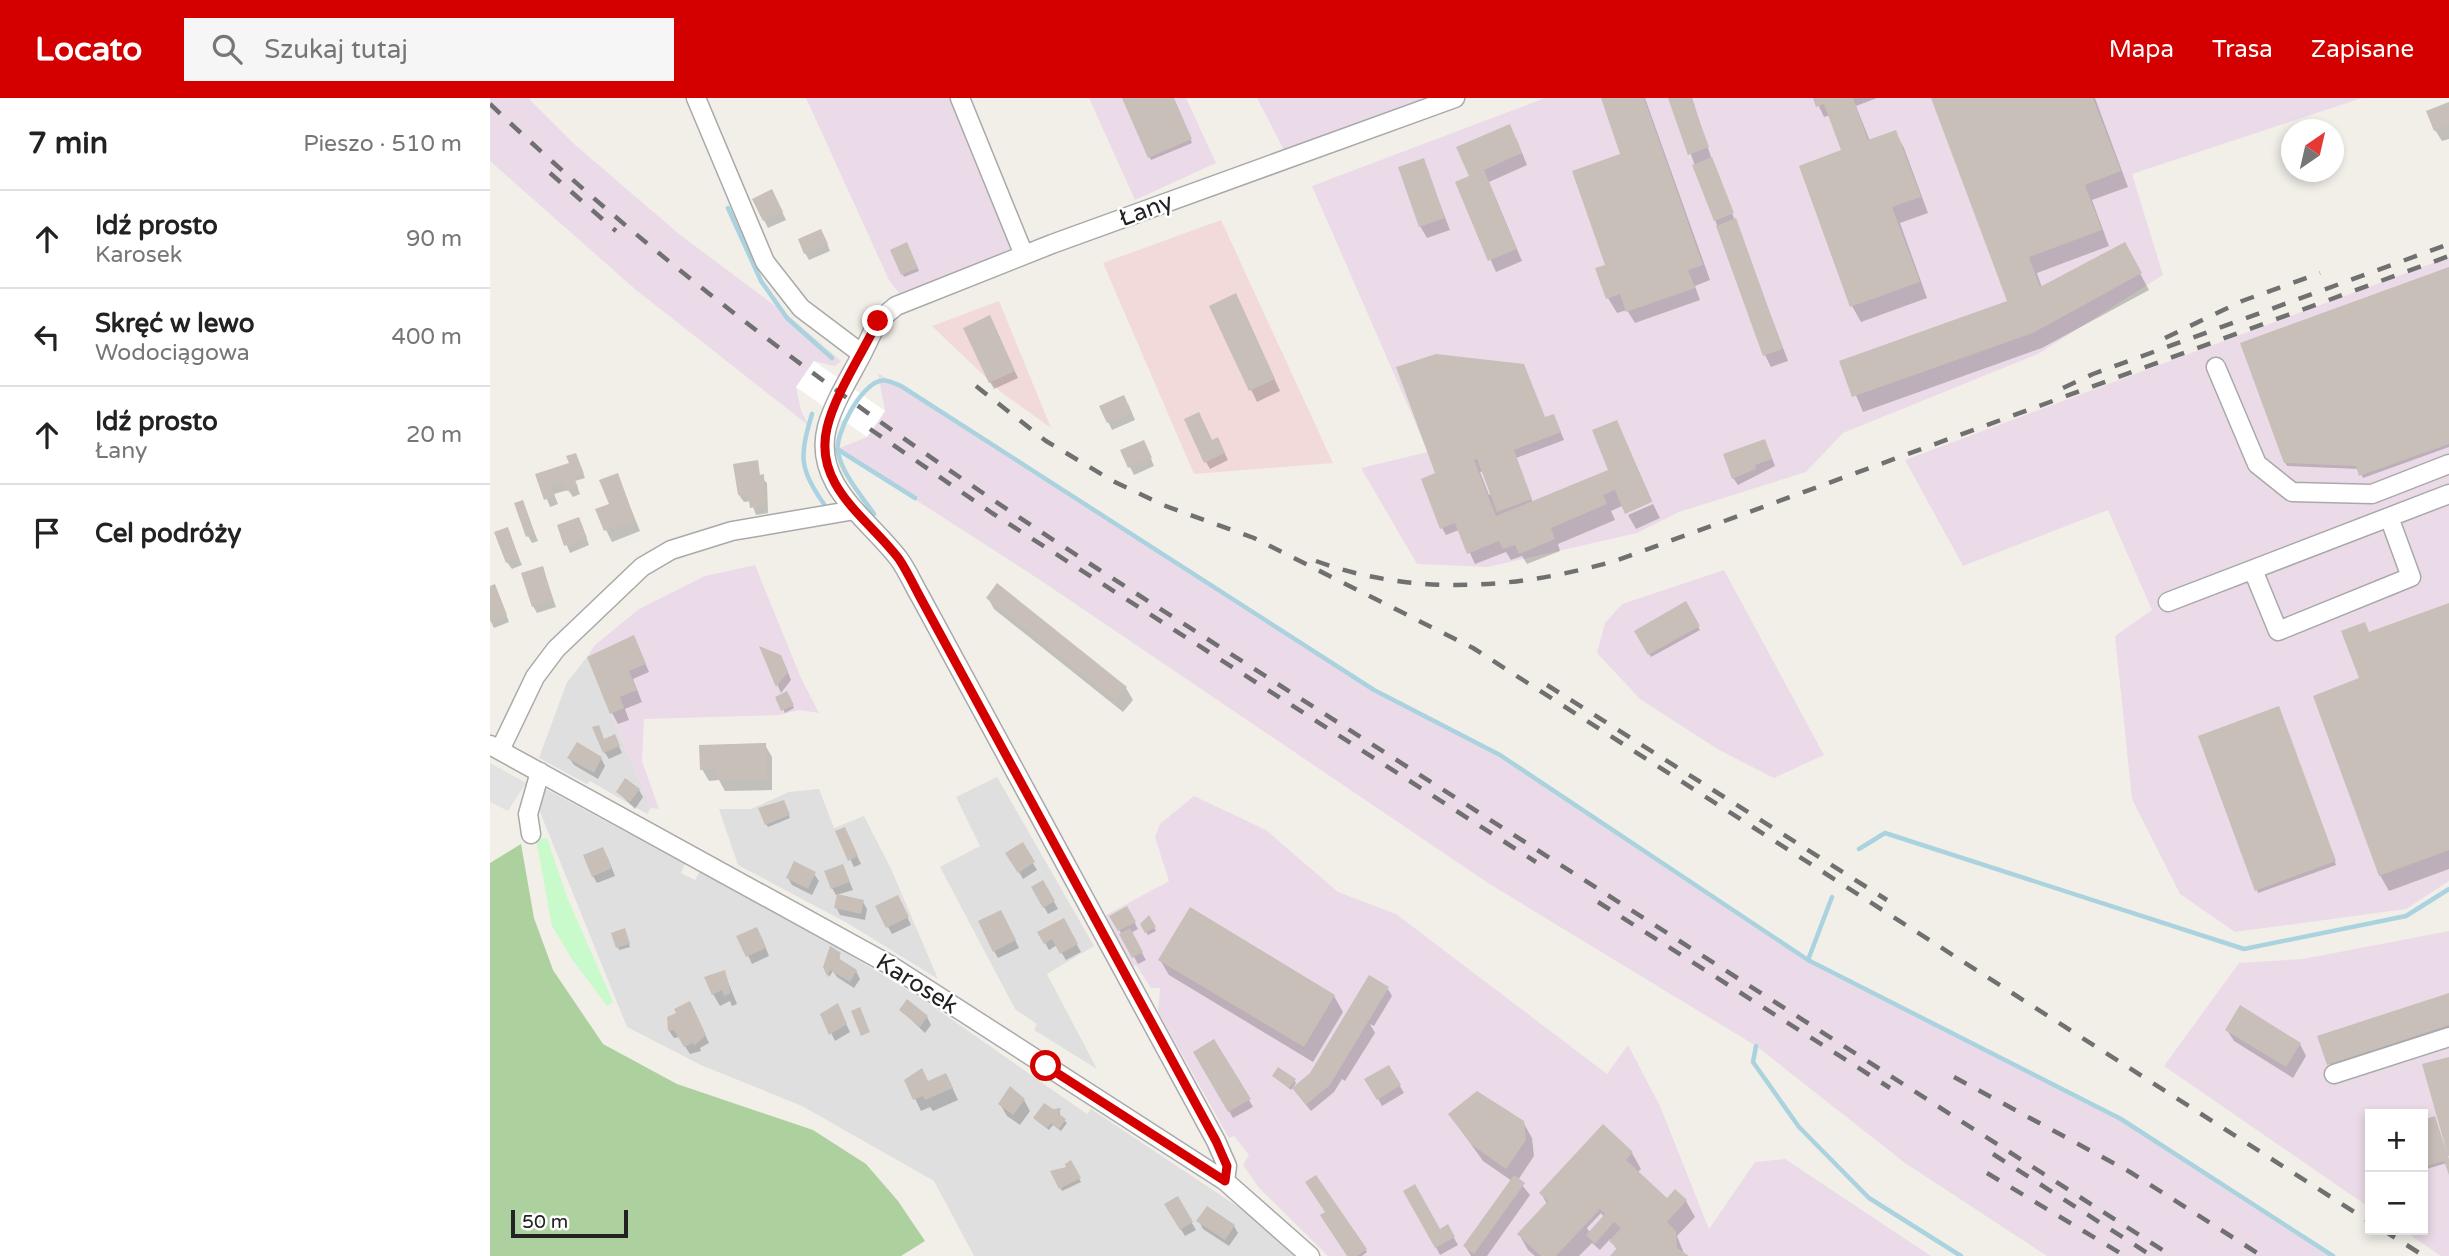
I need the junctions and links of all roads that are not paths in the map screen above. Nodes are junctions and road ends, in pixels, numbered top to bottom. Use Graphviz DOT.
graph roads {
  1 [pos="696,98"];
  2 [pos="960,98"];
  3 [pos="1455,98"];
  4 [pos="1024,256"];
  5 [pos="862,354"];
  6 [pos="2216,367"];
  7 [pos="2449,464"];
  8 [pos="2449,494"];
  9 [pos="855,510"];
  10 [pos="2389,517"];
  11 [pos="2253,570"];
  12 [pos="2168,602"];
  13 [pos="495,748"];
  14 [pos="540,772"];
  15 [pos="531,834"];
  16 [pos="2449,1037"];
  17 [pos="2334,1074"];
  18 [pos="1225,1181"];
  19 [pos="1310,1256"];
  1 -- 5 [label="street"];
  2 -- 4 [label="street"];
  3 -- 4 [label="street, Łany"];
  4 -- 5 [label="street, Łany"];
  5 -- 9 [label="street, Łany"];
  6 -- 7 [label="street"];
  8 -- 10 [label="street"];
  9 -- 13 [label="street, Karosek"];
  9 -- 18 [label="street, Łany"];
  10 -- 11 [label="street"];
  10 -- 11 [label="street"];
  11 -- 12 [label="street"];
  13 -- 14 [label="street, Karosek"];
  14 -- 15 [label="street"];
  14 -- 18 [label="street, Karosek"];
  16 -- 17 [label="street"];
  18 -- 19 [label="street, Karosek"];
}
